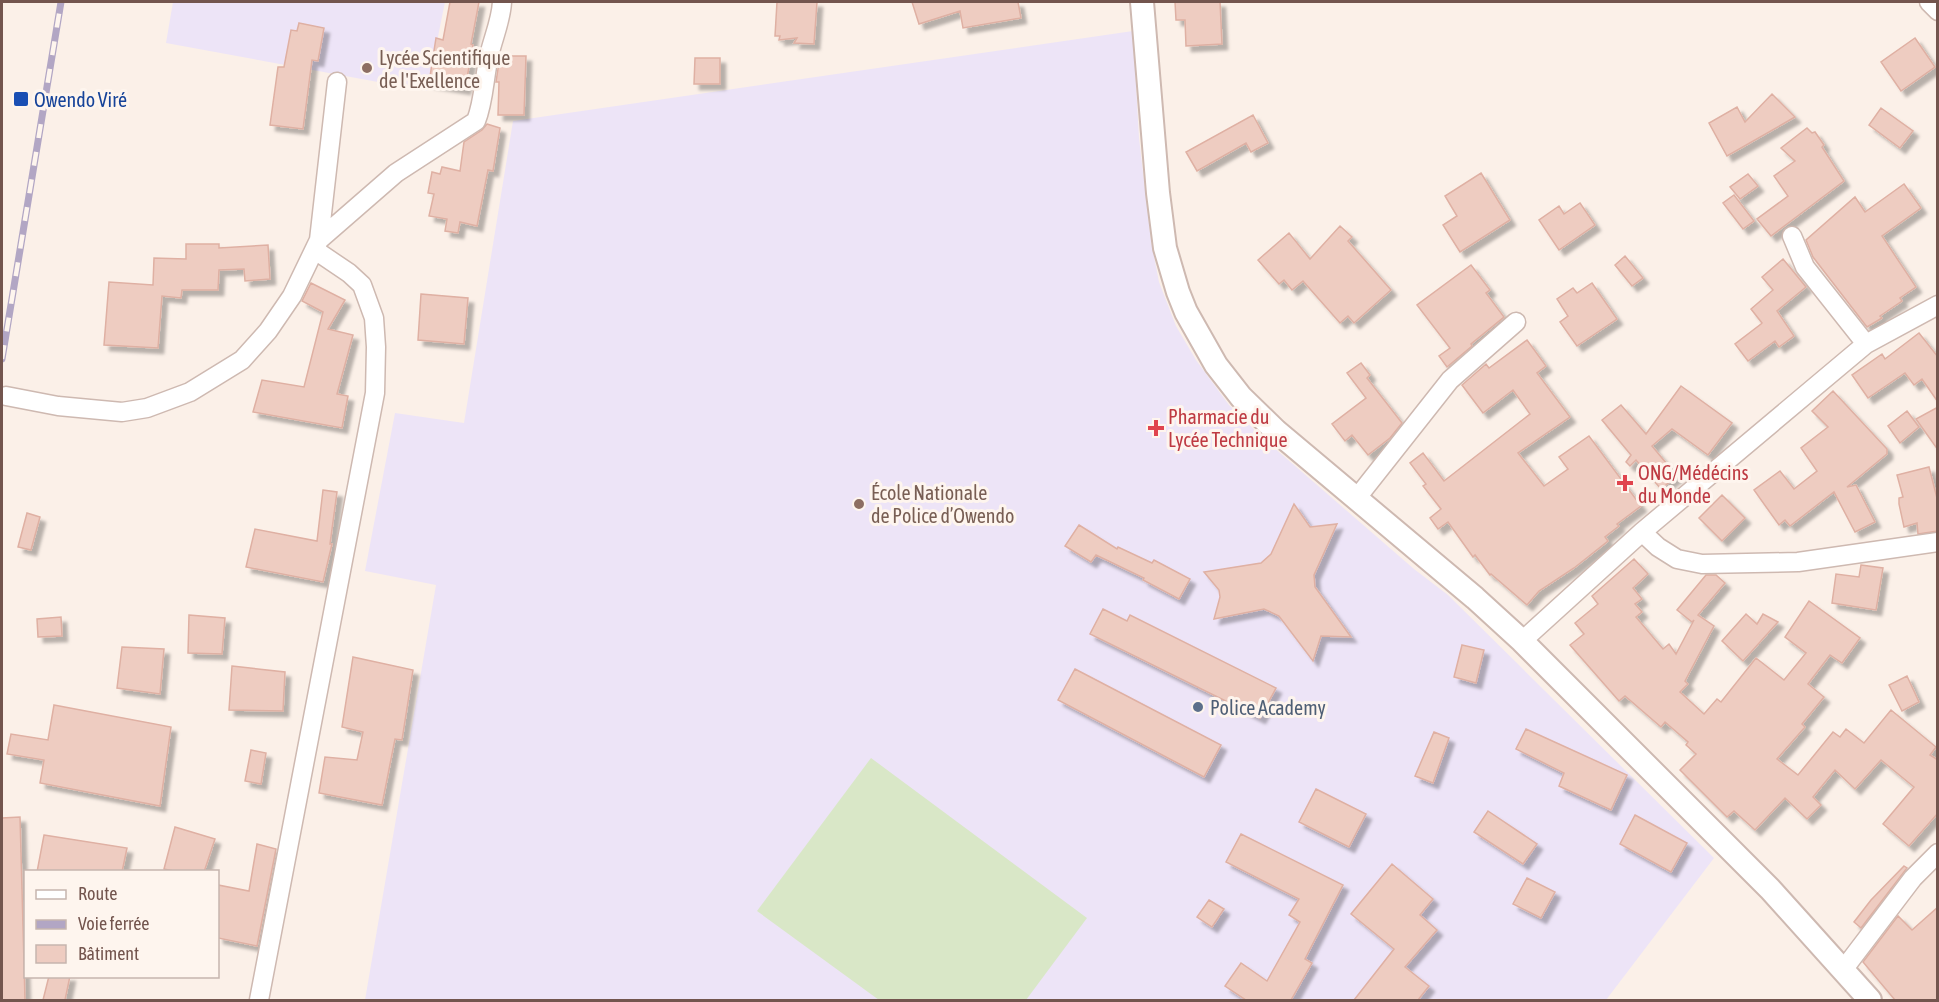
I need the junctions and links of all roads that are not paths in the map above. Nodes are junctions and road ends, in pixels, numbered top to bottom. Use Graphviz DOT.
graph roads {
  1 [pos="502,2"];
  2 [pos="1142,2"];
  3 [pos="1929,2"];
  4 [pos="1938,11"];
  5 [pos="337,82"];
  6 [pos="1792,236"];
  7 [pos="317,245"];
  8 [pos="1937,304"];
  9 [pos="1516,322"];
  10 [pos="1866,344"];
  11 [pos="6,396"];
  12 [pos="1356,499"];
  13 [pos="1642,532"];
  14 [pos="1938,542"];
  15 [pos="1522,641"];
  16 [pos="1938,852"];
  17 [pos="1843,970"];
  18 [pos="259,1000"];
  19 [pos="1870,1000"];
  1 -- 7 [label="street"];
  2 -- 12 [label="street"];
  3 -- 4 [label="street"];
  5 -- 7 [label="street"];
  6 -- 10 [label="street"];
  7 -- 11 [label="street"];
  7 -- 18 [label="street"];
  8 -- 10 [label="street"];
  9 -- 12 [label="street"];
  10 -- 13 [label="street"];
  12 -- 15 [label="street"];
  13 -- 14 [label="street"];
  13 -- 15 [label="street"];
  15 -- 17 [label="street"];
  16 -- 17 [label="street"];
  17 -- 19 [label="street"];
}
